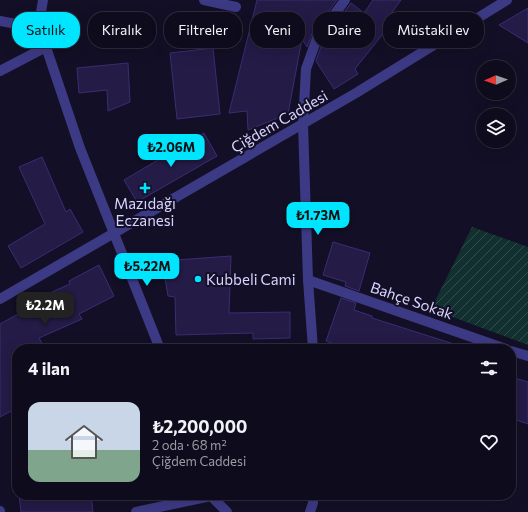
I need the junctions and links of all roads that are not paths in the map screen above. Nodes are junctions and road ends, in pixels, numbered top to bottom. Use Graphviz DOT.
graph roads {
  1 [pos="43,0"];
  2 [pos="204,0"];
  3 [pos="345,0"];
  4 [pos="507,0"];
  5 [pos="236,7"];
  6 [pos="42,12"];
  7 [pos="0,21"];
  8 [pos="12,23"];
  9 [pos="46,48"];
  10 [pos="0,71"];
  11 [pos="303,124"];
  12 [pos="113,233"];
  13 [pos="308,280"];
  14 [pos="0,298"];
  15 [pos="158,344"];
  16 [pos="313,344"];
  17 [pos="492,344"];
  18 [pos="516,352"];
  19 [pos="528,356"];
  20 [pos="192,500"];
  21 [pos="215,500"];
  22 [pos="313,500"];
  23 [pos="136,512"];
  24 [pos="227,512"];
  25 [pos="310,512"];
  1 -- 6 [label="street"];
  2 -- 5 [label="street"];
  3 -- 11 [label="street"];
  4 -- 11 [label="street, Çiğdem Caddesi"];
  7 -- 8 [label="street"];
  9 -- 10 [label="street"];
  9 -- 12 [label="street"];
  11 -- 12 [label="street, Çiğdem Caddesi"];
  11 -- 13 [label="street"];
  12 -- 14 [label="street, Çiğdem Caddesi"];
  12 -- 15 [label="street"];
  13 -- 16 [label="street"];
  13 -- 17 [label="street, Bahçe Sokak"];
  18 -- 19 [label="street"];
  20 -- 23 [label="street"];
  21 -- 24 [label="street"];
  22 -- 25 [label="street"];
}
